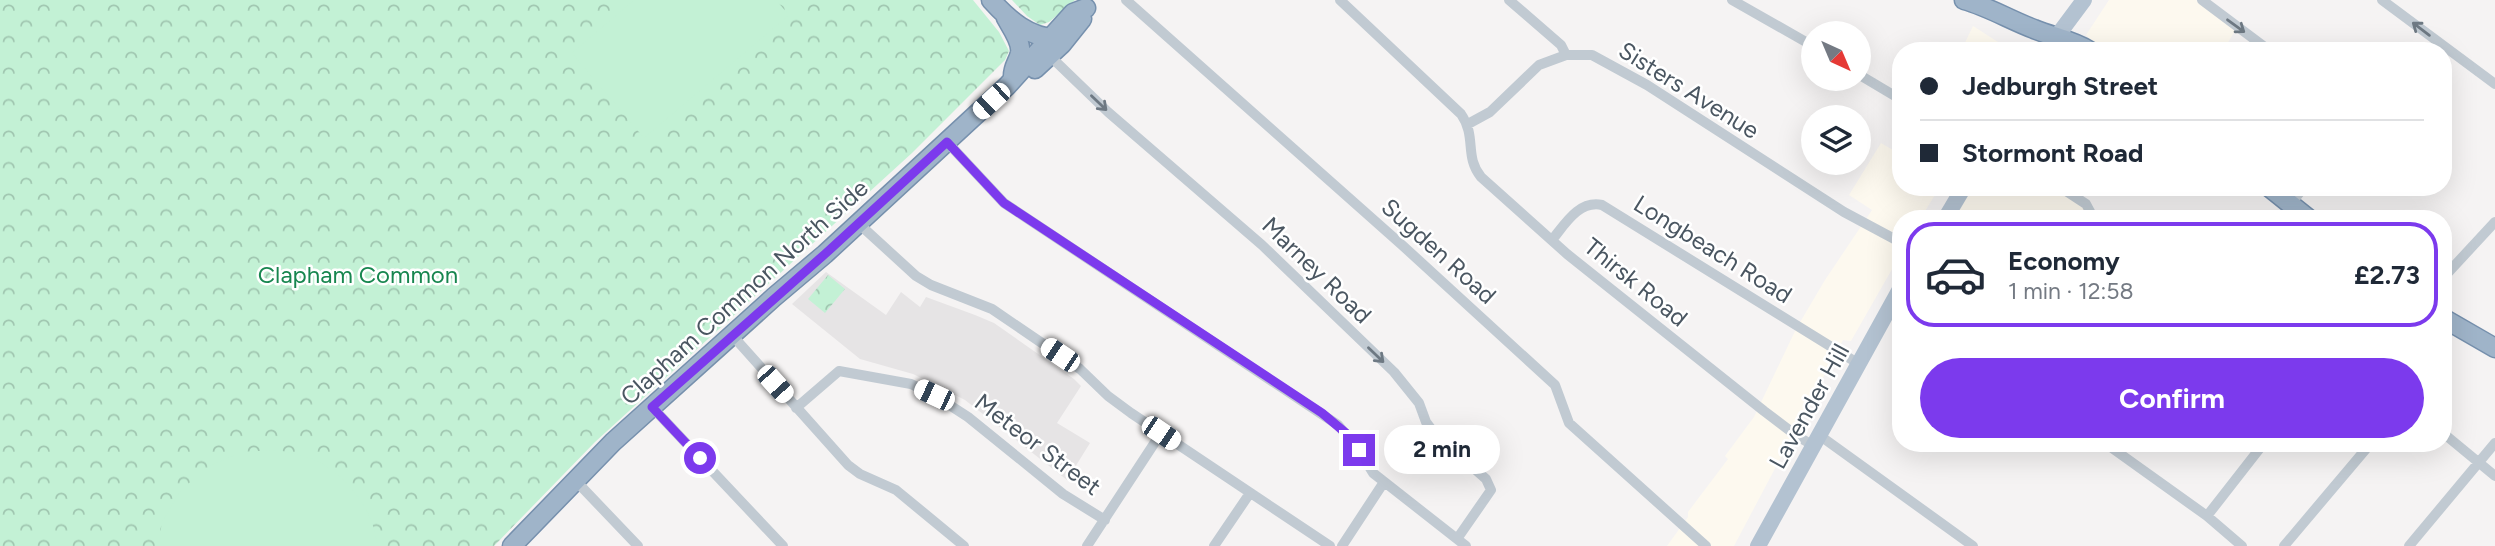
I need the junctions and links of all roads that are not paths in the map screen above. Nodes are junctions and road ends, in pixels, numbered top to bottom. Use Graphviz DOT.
graph roads {
  1 [pos="991,0"];
  2 [pos="1126,0"];
  3 [pos="1340,0"];
  4 [pos="1508,0"];
  5 [pos="1732,0"];
  6 [pos="1964,0"];
  7 [pos="2084,0"];
  8 [pos="2202,0"];
  9 [pos="2382,0"];
  10 [pos="1091,4"];
  11 [pos="1005,16"];
  12 [pos="1801,39"];
  13 [pos="2047,42"];
  14 [pos="2052,42"];
  15 [pos="2258,42"];
  16 [pos="2438,42"];
  17 [pos="1049,47"];
  18 [pos="2452,52"];
  19 [pos="1566,55"];
  20 [pos="1013,80"];
  21 [pos="1871,82"];
  22 [pos="2495,84"];
  23 [pos="1892,94"];
  24 [pos="1468,124"];
  25 [pos="947,142"];
  26 [pos="2074,196"];
  27 [pos="2280,196"];
  28 [pos="2297,196"];
  29 [pos="2290,205"];
  30 [pos="2089,210"];
  31 [pos="2297,210"];
  32 [pos="2495,222"];
  33 [pos="858,223"];
  34 [pos="1892,238"];
  35 [pos="1552,240"];
  36 [pos="2452,268"];
  37 [pos="1892,306"];
  38 [pos="2452,323"];
  39 [pos="732,335"];
  40 [pos="2495,348"];
  41 [pos="1859,364"];
  42 [pos="652,407"];
  43 [pos="796,408"];
  44 [pos="1161,433"];
  45 [pos="1816,440"];
  46 [pos="2452,440"];
  47 [pos="2495,443"];
  48 [pos="2118,452"];
  49 [pos="2257,452"];
  50 [pos="2363,452"];
  51 [pos="2480,461"];
  52 [pos="2495,476"];
  53 [pos="575,480"];
  54 [pos="1384,482"];
  55 [pos="1250,492"];
  56 [pos="2207,516"];
  57 [pos="1105,520"];
  58 [pos="1463,544"];
  59 [pos="512,546"];
  60 [pos="638,546"];
  61 [pos="783,546"];
  62 [pos="964,546"];
  63 [pos="1087,546"];
  64 [pos="1214,546"];
  65 [pos="1331,546"];
  66 [pos="1342,546"];
  67 [pos="1706,546"];
  68 [pos="1758,546"];
  69 [pos="1973,546"];
  70 [pos="2242,546"];
  71 [pos="2284,546"];
  72 [pos="2409,546"];
  1 -- 11 [label="highway"];
  2 -- 67 [label="street, Sugden Road"];
  3 -- 24 [label="street"];
  4 -- 19 [label="street"];
  5 -- 12 [label="street"];
  6 -- 13 [label="highway"];
  7 -- 14 [label="main road"];
  8 -- 15 [label="street, one-way"];
  16 -- 9 [label="street, one-way"];
  10 -- 17 [label="highway"];
  10 -- 17 [label="highway, Clapham Common North Side"];
  11 -- 17 [label="highway"];
  11 -- 20 [label="highway"];
  17 -- 20 [label="highway, Clapham Common North Side"];
  17 -- 58 [label="street, Marney Road, one-way"];
  22 -- 18 [label="street, one-way"];
  19 -- 24 [label="street"];
  19 -- 34 [label="street, Sisters Avenue"];
  20 -- 25 [label="highway, Clapham Common North Side"];
  21 -- 23 [label="street"];
  24 -- 35 [label="street, Thirsk Road"];
  25 -- 33 [label="highway, Clapham Common North Side"];
  25 -- 54 [label="street"];
  26 -- 30 [label="street"];
  27 -- 29 [label="highway"];
  28 -- 29 [label="street"];
  29 -- 31 [label="highway"];
  32 -- 36 [label="street"];
  33 -- 39 [label="highway, Clapham Common North Side"];
  33 -- 44 [label="street"];
  35 -- 41 [label="street, Longbeach Road"];
  35 -- 45 [label="street, Thirsk Road"];
  37 -- 41 [label="main road, Lavender Hill"];
  38 -- 40 [label="highway"];
  39 -- 42 [label="highway, Clapham Common North Side"];
  39 -- 43 [label="street"];
  41 -- 45 [label="main road, Lavender Hill"];
  42 -- 53 [label="highway, Clapham Common North Side"];
  42 -- 61 [label="street"];
  43 -- 57 [label="street, Meteor Street"];
  43 -- 62 [label="street"];
  44 -- 55 [label="street"];
  44 -- 57 [label="street"];
  45 -- 68 [label="main road, Lavender Hill"];
  45 -- 69 [label="street, Thirsk Road"];
  46 -- 51 [label="street"];
  47 -- 51 [label="street"];
  48 -- 56 [label="street"];
  49 -- 56 [label="street"];
  50 -- 71 [label="street"];
  51 -- 52 [label="street"];
  51 -- 72 [label="street"];
  53 -- 59 [label="highway, Clapham Common North Side"];
  53 -- 60 [label="street"];
  54 -- 58 [label="street"];
  54 -- 66 [label="street"];
  55 -- 64 [label="street"];
  55 -- 65 [label="street"];
  56 -- 70 [label="street"];
  57 -- 63 [label="street"];
}
